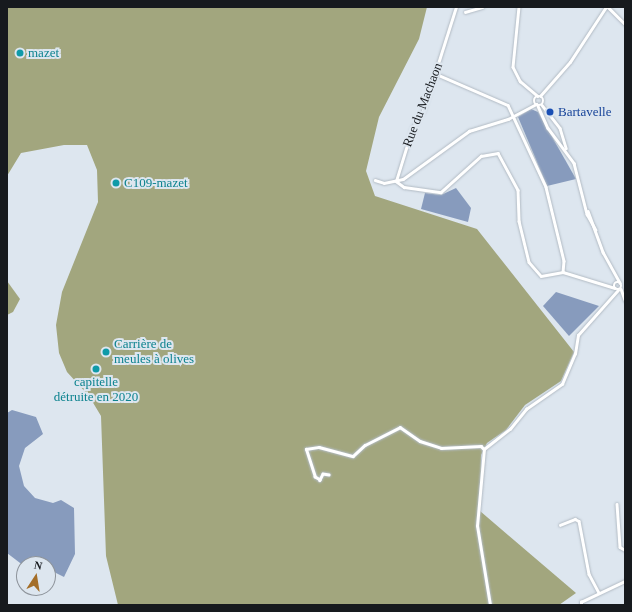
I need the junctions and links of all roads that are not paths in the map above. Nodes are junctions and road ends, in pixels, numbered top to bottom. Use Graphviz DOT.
graph roads {
  1 [pos="456,7"];
  2 [pos="482,7"];
  3 [pos="519,7"];
  4 [pos="607,7"];
  5 [pos="465,12"];
  6 [pos="625,24"];
  7 [pos="436,74"];
  8 [pos="546,92"];
  9 [pos="537,98"];
  10 [pos="544,98"];
  11 [pos="537,105"];
  12 [pos="542,105"];
  13 [pos="529,107"];
  14 [pos="514,116"];
  15 [pos="567,150"];
  16 [pos="375,180"];
  17 [pos="396,181"];
  18 [pos="563,272"];
  19 [pos="618,286"];
  20 [pos="625,300"];
  21 [pos="484,450"];
  22 [pos="329,475"];
  23 [pos="617,504"];
  24 [pos="560,525"];
  25 [pos="625,550"];
  26 [pos="625,582"];
  27 [pos="599,593"];
  28 [pos="490,605"];
  29 [pos="581,605"];
  1 -- 7 [label="street, Rue du Machaon"];
  2 -- 5 [label="street"];
  3 -- 9 [label="street"];
  4 -- 6 [label="street"];
  4 -- 8 [label="street"];
  7 -- 14 [label="street"];
  7 -- 17 [label="street, Rue du Machaon"];
  8 -- 9 [label="street"];
  8 -- 10 [label="street"];
  9 -- 10 [label="street"];
  9 -- 11 [label="street"];
  9 -- 13 [label="street"];
  10 -- 12 [label="street"];
  11 -- 12 [label="street"];
  11 -- 13 [label="street"];
  11 -- 15 [label="street"];
  12 -- 15 [label="street"];
  13 -- 14 [label="street"];
  14 -- 17 [label="street"];
  14 -- 18 [label="street"];
  15 -- 19 [label="street"];
  16 -- 17 [label="street"];
  17 -- 18 [label="street"];
  18 -- 19 [label="street"];
  19 -- 20 [label="street"];
  19 -- 21 [label="street"];
  21 -- 22 [label="street"];
  21 -- 28 [label="street"];
  23 -- 25 [label="street"];
  24 -- 27 [label="street"];
  26 -- 27 [label="street"];
  27 -- 29 [label="street"];
}
